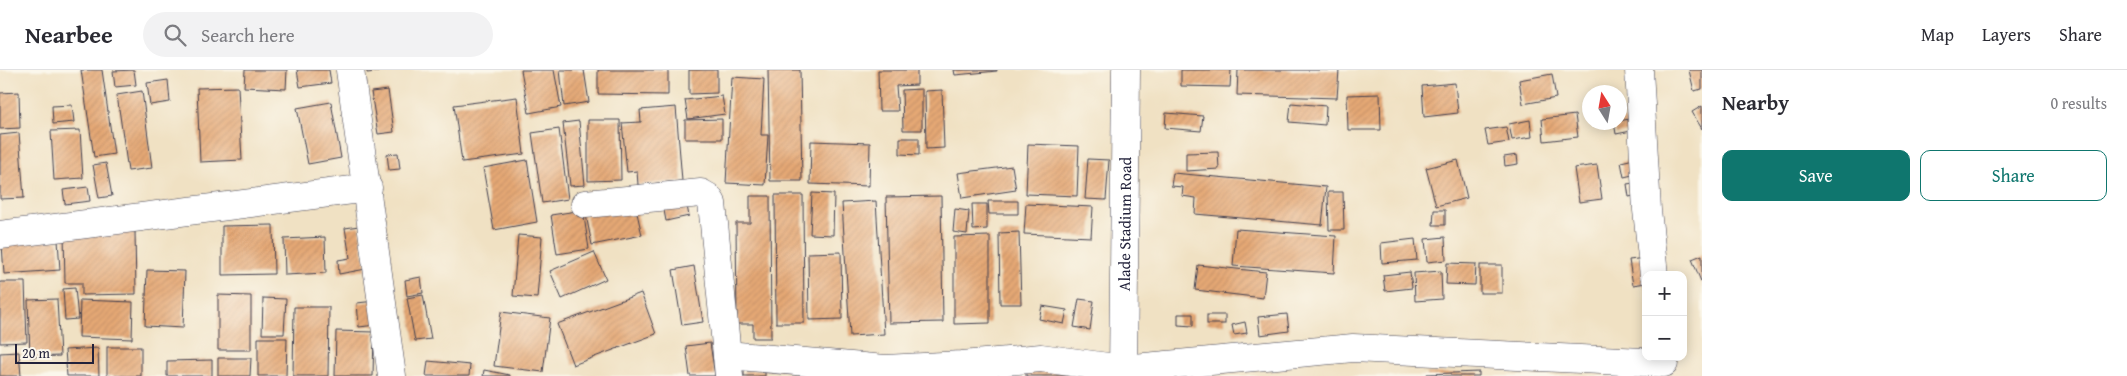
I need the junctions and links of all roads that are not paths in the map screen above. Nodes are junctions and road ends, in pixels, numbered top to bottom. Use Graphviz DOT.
graph roads {
  1 [pos="350,70"];
  2 [pos="1126,70"];
  3 [pos="1639,70"];
  4 [pos="368,188"];
  5 [pos="585,204"];
  6 [pos="0,234"];
  7 [pos="1654,271"];
  8 [pos="728,365"];
  9 [pos="1665,365"];
  10 [pos="1123,373"];
  11 [pos="392,376"];
  1 -- 4 [label="street"];
  2 -- 10 [label="street, Alade Stadium Road"];
  3 -- 7 [label="street"];
  4 -- 6 [label="street"];
  4 -- 11 [label="street"];
  5 -- 8 [label="street"];
  8 -- 10 [label="street"];
  9 -- 10 [label="street"];
}
